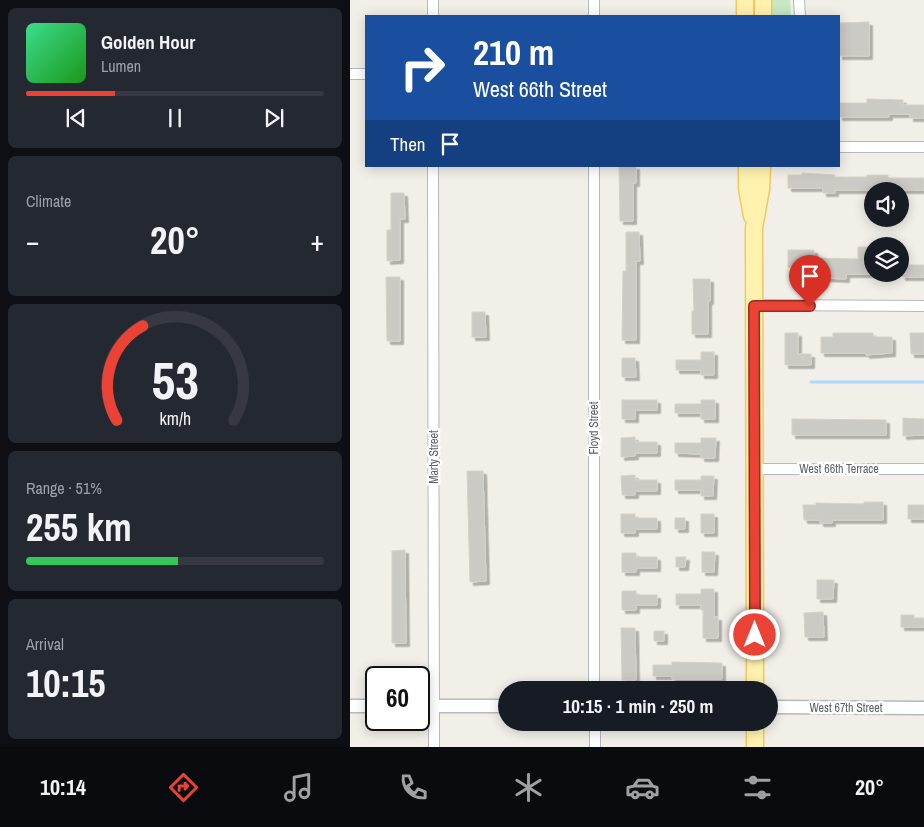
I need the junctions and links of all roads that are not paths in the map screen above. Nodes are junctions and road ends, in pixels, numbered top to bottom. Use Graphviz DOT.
graph roads {
  1 [pos="433,0"];
  2 [pos="594,0"];
  3 [pos="745,0"];
  4 [pos="764,0"];
  5 [pos="799,0"];
  6 [pos="433,15"];
  7 [pos="594,15"];
  8 [pos="745,15"];
  9 [pos="763,15"];
  10 [pos="800,15"];
  11 [pos="350,74"];
  12 [pos="365,74"];
  13 [pos="840,147"];
  14 [pos="924,147"];
  15 [pos="433,167"];
  16 [pos="594,167"];
  17 [pos="747,167"];
  18 [pos="762,167"];
  19 [pos="754,228"];
  20 [pos="754,306"];
  21 [pos="924,306"];
  22 [pos="755,469"];
  23 [pos="924,469"];
  24 [pos="594,681"];
  25 [pos="755,681"];
  26 [pos="350,706"];
  27 [pos="365,706"];
  28 [pos="430,706"];
  29 [pos="434,706"];
  30 [pos="498,706"];
  31 [pos="778,708"];
  32 [pos="924,708"];
  33 [pos="595,731"];
  34 [pos="755,731"];
  35 [pos="434,747"];
  36 [pos="595,747"];
  37 [pos="755,747"];
  1 -- 6 [label="street"];
  2 -- 7 [label="street"];
  3 -- 8 [label="main road"];
  4 -- 9 [label="main road"];
  5 -- 10 [label="street"];
  11 -- 12 [label="street"];
  13 -- 14 [label="street"];
  15 -- 29 [label="street, Marty Street"];
  16 -- 24 [label="street, Floyd Street"];
  17 -- 19 [label="main road"];
  18 -- 19 [label="main road"];
  19 -- 20 [label="main road"];
  20 -- 21 [label="street"];
  20 -- 22 [label="main road"];
  22 -- 23 [label="street, West 66th Terrace"];
  22 -- 25 [label="main road"];
  26 -- 27 [label="street"];
  28 -- 29 [label="street"];
  29 -- 30 [label="street"];
  29 -- 35 [label="street, Marty Street"];
  31 -- 32 [label="street, West 67th Street"];
  33 -- 36 [label="street"];
  34 -- 37 [label="main road"];
}
